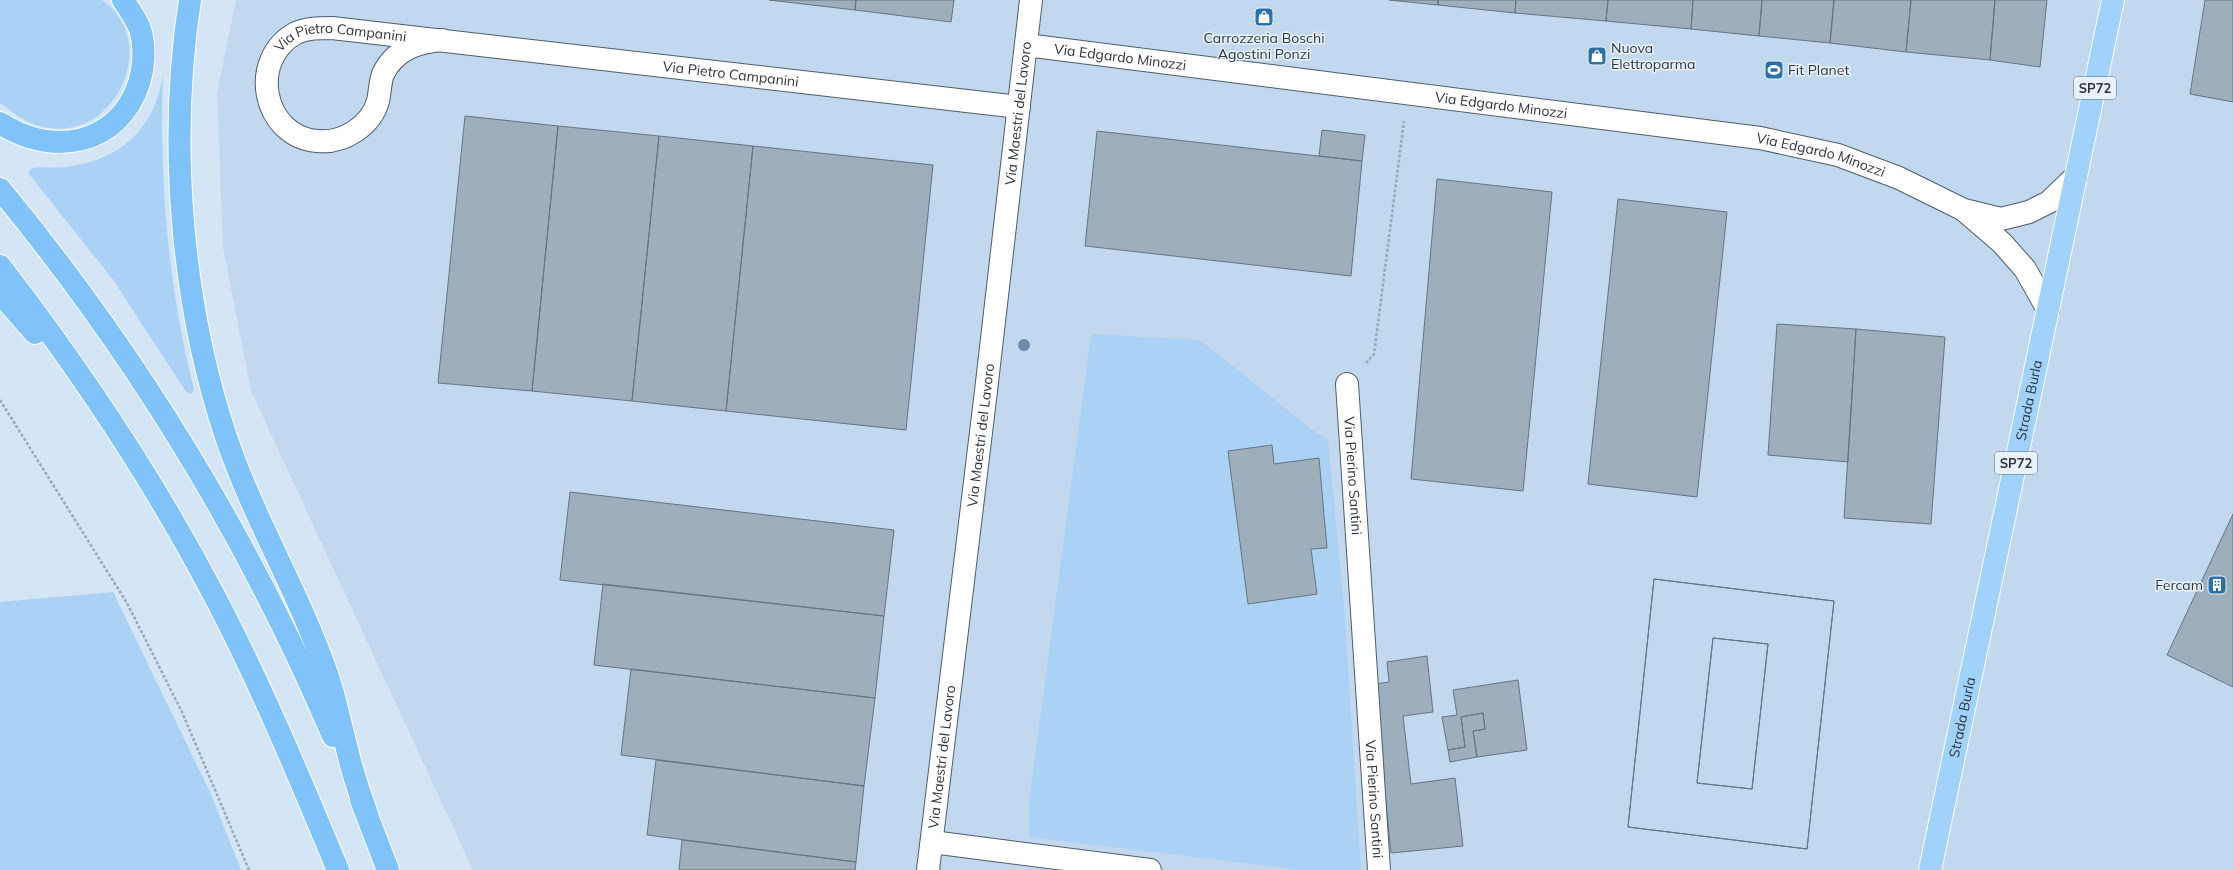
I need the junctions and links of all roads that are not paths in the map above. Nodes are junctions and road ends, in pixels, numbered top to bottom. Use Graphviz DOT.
graph roads {
  1 [pos="123,0"];
  2 [pos="190,0"];
  3 [pos="1031,0"];
  4 [pos="2113,0"];
  5 [pos="443,40"];
  6 [pos="1026,45"];
  7 [pos="1019,108"];
  8 [pos="0,123"];
  9 [pos="2076,176"];
  10 [pos="0,189"];
  11 [pos="1964,210"];
  12 [pos="0,266"];
  13 [pos="0,293"];
  14 [pos="2048,310"];
  15 [pos="1346,384"];
  16 [pos="90,390"];
  17 [pos="367,814"];
  18 [pos="932,842"];
  19 [pos="338,870"];
  20 [pos="388,870"];
  21 [pos="928,870"];
  22 [pos="1150,870"];
  23 [pos="1379,870"];
  24 [pos="1930,870"];
  1 -- 8 [label="highway"];
  2 -- 17 [label="highway"];
  3 -- 6 [label="street, Via Maestri del Lavoro"];
  4 -- 9 [label="main road, Strada Burla / SP72"];
  5 -- 5 [label="street, Via Pietro Campanini"];
  5 -- 7 [label="street, Via Pietro Campanini"];
  6 -- 7 [label="street, Via Maestri del Lavoro"];
  6 -- 11 [label="street, Via Edgardo Minozzi"];
  7 -- 18 [label="street, Via Maestri del Lavoro"];
  9 -- 11 [label="street, Via Edgardo Minozzi"];
  9 -- 14 [label="main road, Strada Burla / SP72"];
  10 -- 17 [label="highway"];
  11 -- 14 [label="street, Via Edgardo Minozzi"];
  12 -- 16 [label="highway"];
  13 -- 16 [label="highway"];
  14 -- 24 [label="main road, Strada Burla / SP72"];
  15 -- 23 [label="street, Via Pierino Santini"];
  16 -- 19 [label="highway"];
  17 -- 20 [label="highway"];
  18 -- 21 [label="street, Via Maestri del Lavoro"];
  18 -- 22 [label="street"];
}
